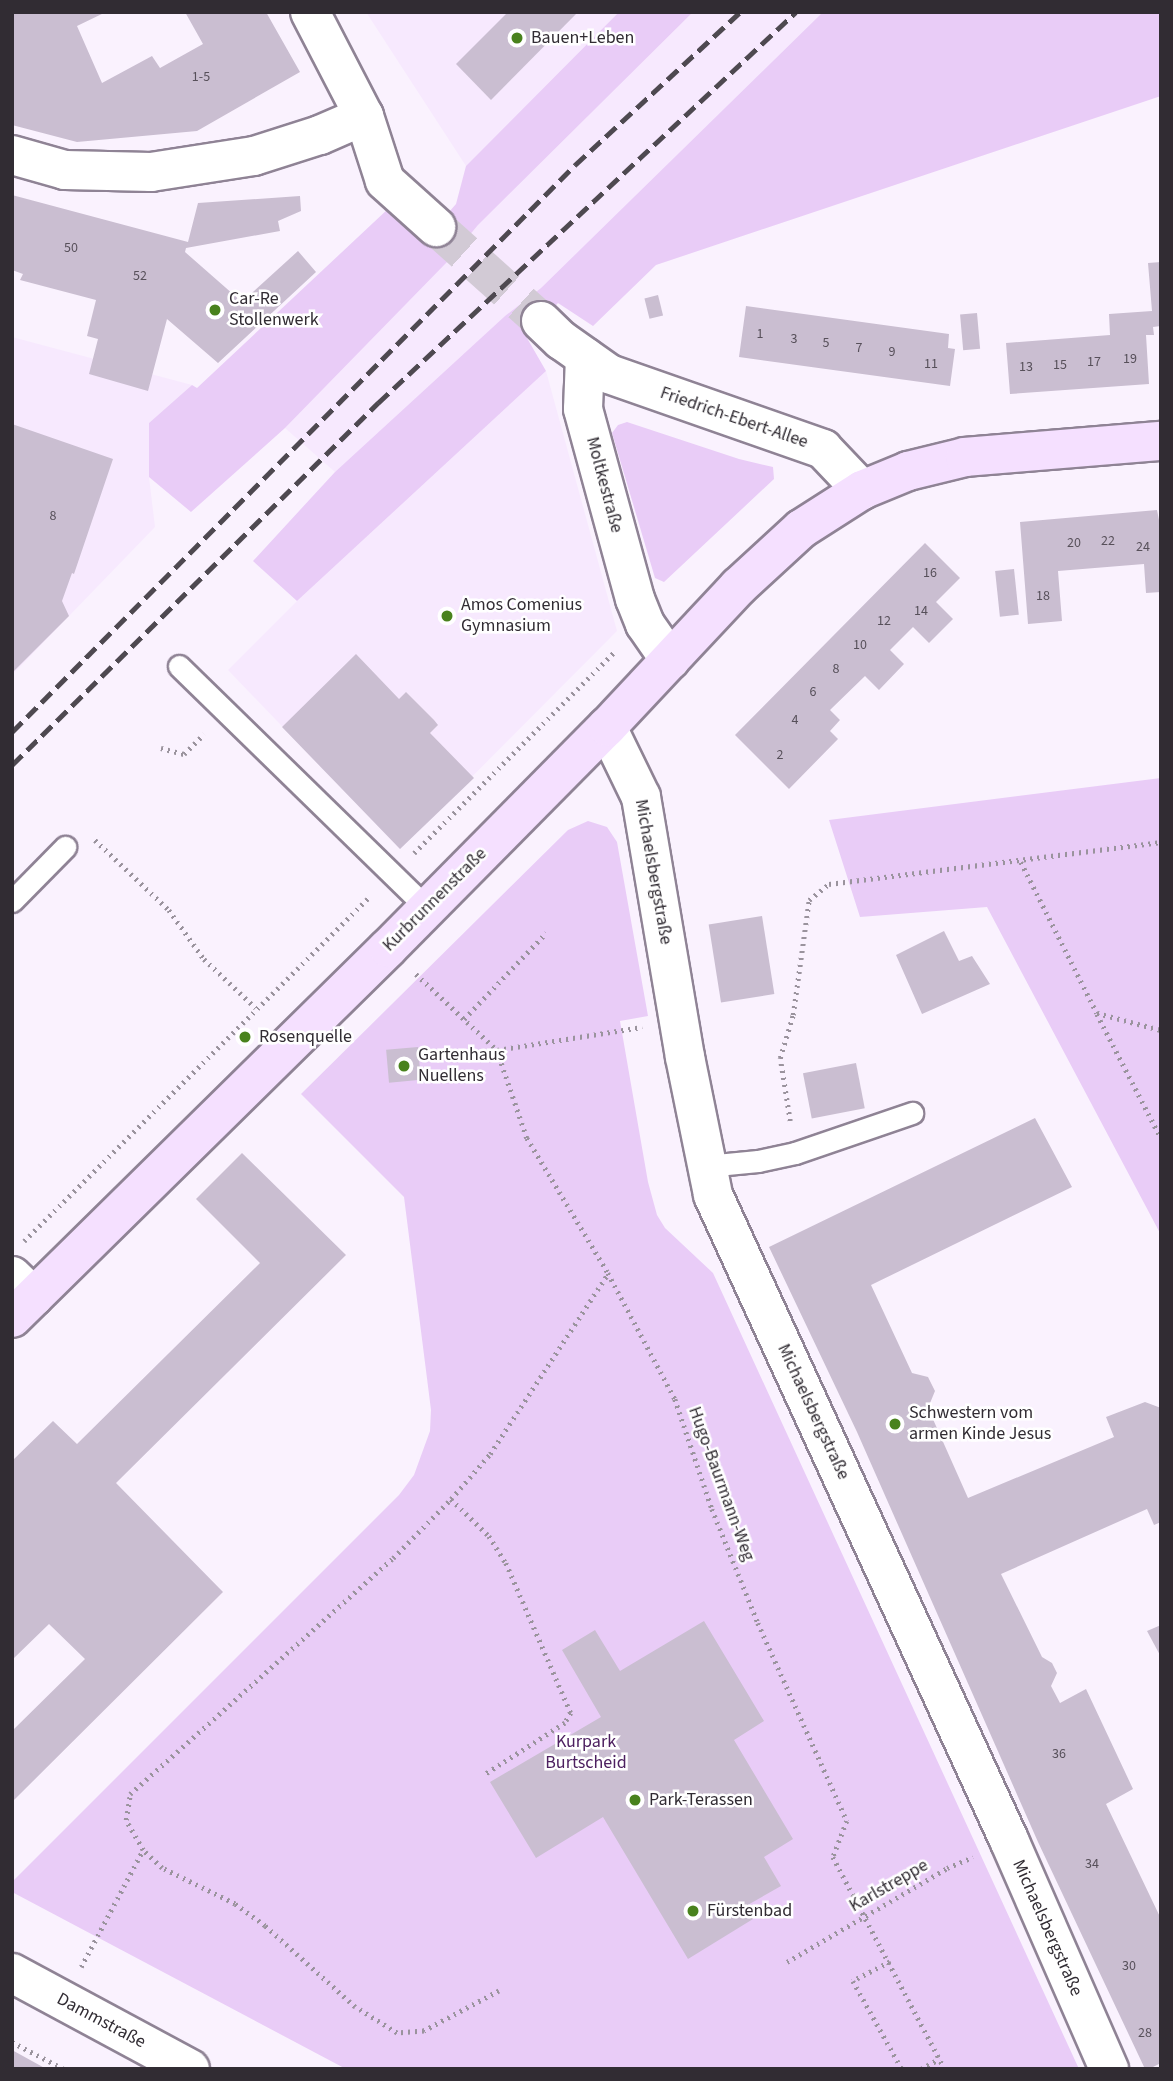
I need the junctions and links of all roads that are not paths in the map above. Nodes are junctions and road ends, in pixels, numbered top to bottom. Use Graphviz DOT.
graph roads {
  1 [pos="310,12"];
  2 [pos="364,116"];
  3 [pos="12,155"];
  4 [pos="436,227"];
  5 [pos="541,321"];
  6 [pos="585,357"];
  7 [pos="1161,441"];
  8 [pos="862,490"];
  9 [pos="670,660"];
  10 [pos="179,666"];
  11 [pos="607,727"];
  12 [pos="65,847"];
  13 [pos="12,901"];
  14 [pos="427,908"];
  15 [pos="912,1113"];
  16 [pos="706,1166"];
  17 [pos="20,1284"];
  18 [pos="12,1973"];
  19 [pos="190,2069"];
  20 [pos="1109,2069"];
  1 -- 2 [label="street"];
  2 -- 3 [label="street"];
  2 -- 4 [label="street"];
  5 -- 6 [label="street"];
  6 -- 8 [label="street, Friedrich-Ebert-Allee"];
  6 -- 9 [label="street, Moltkestraße"];
  7 -- 8 [label="main road"];
  8 -- 9 [label="main road, Kurbrunnenstraße"];
  9 -- 11 [label="main road, Kurbrunnenstraße"];
  10 -- 14 [label="lane"];
  11 -- 14 [label="main road, Kurbrunnenstraße"];
  11 -- 16 [label="street, Michaelsbergstraße"];
  12 -- 13 [label="lane"];
  14 -- 17 [label="main road, Kurbrunnenstraße"];
  15 -- 16 [label="lane"];
  16 -- 20 [label="street, Michaelsbergstraße"];
  18 -- 19 [label="street, Dammstraße"];
}
